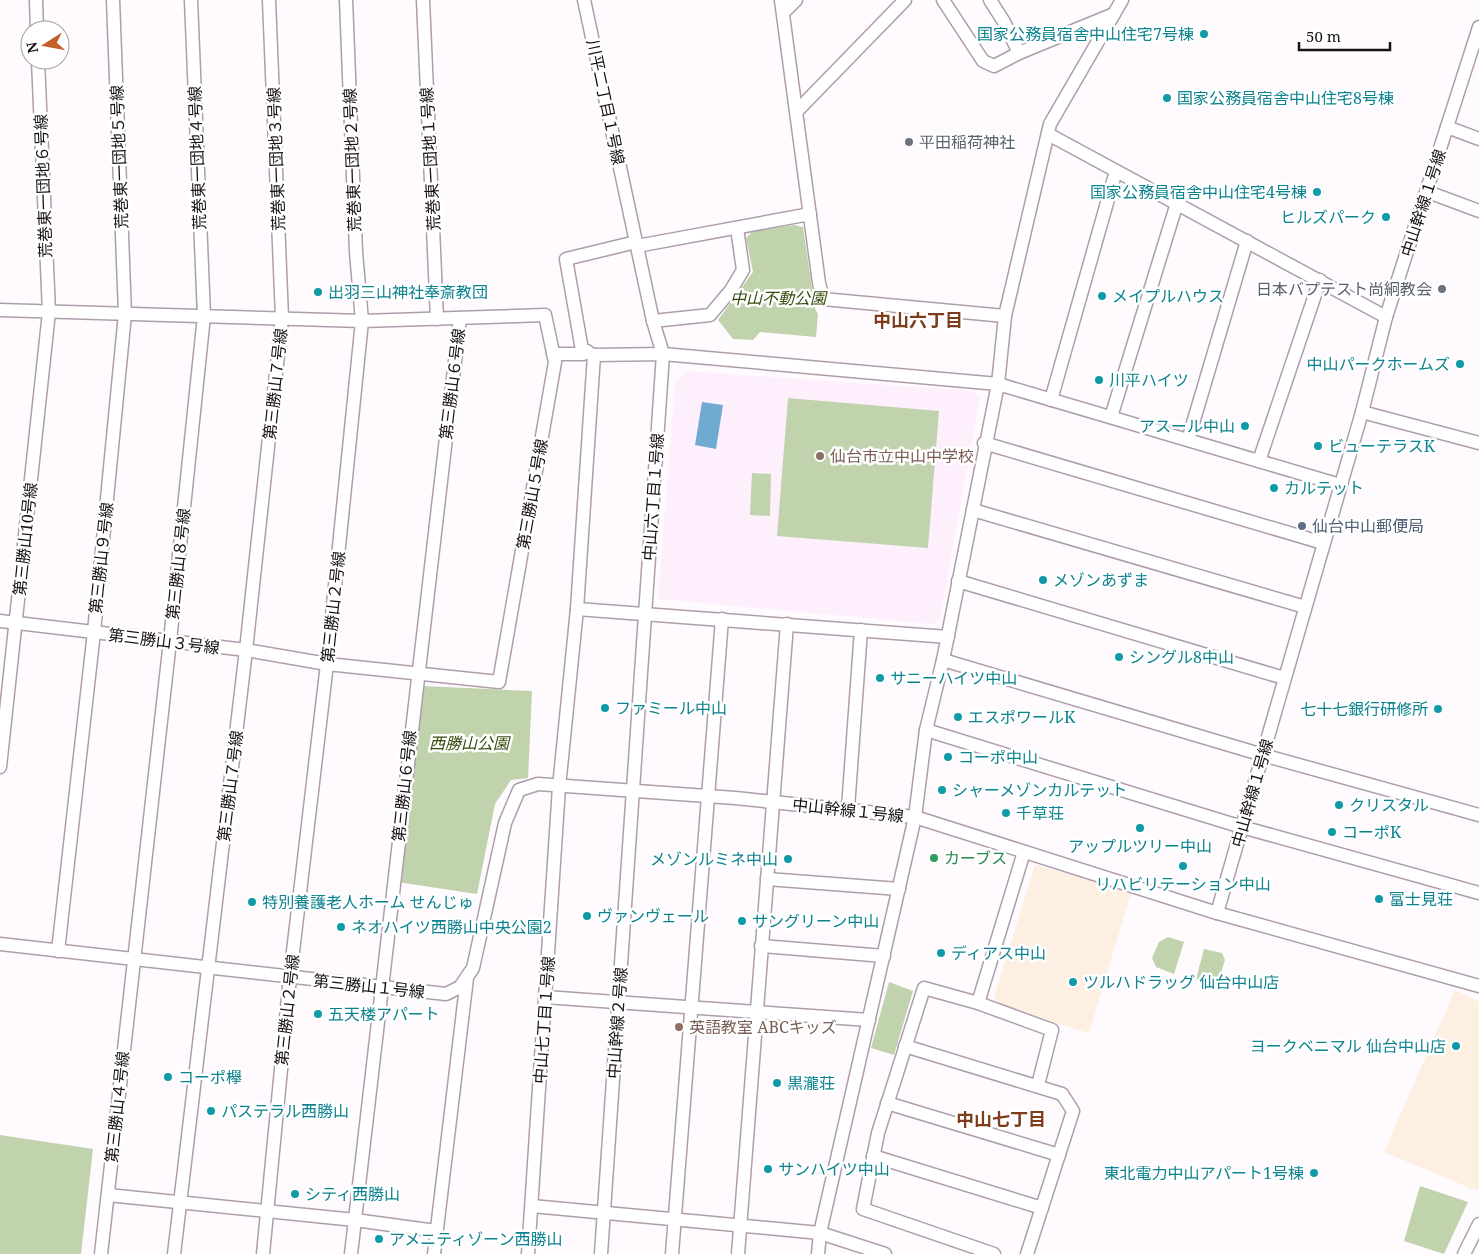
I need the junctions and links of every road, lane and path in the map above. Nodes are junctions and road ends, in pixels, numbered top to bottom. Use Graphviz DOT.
graph roads {
  1 [pos="36,0"];
  2 [pos="113,0"];
  3 [pos="191,0"];
  4 [pos="270,0"];
  5 [pos="346,0"];
  6 [pos="423,0"];
  7 [pos="584,0"];
  8 [pos="796,0"];
  9 [pos="943,0"];
  10 [pos="990,0"];
  11 [pos="1122,0"];
  12 [pos="896,3"];
  13 [pos="783,6"];
  14 [pos="1114,14"];
  15 [pos="37,20"];
  16 [pos="1479,27"];
  17 [pos="1019,53"];
  18 [pos="38,70"];
  19 [pos="797,111"];
  20 [pos="1447,127"];
  21 [pos="1048,134"];
  22 [pos="1479,139"];
  23 [pos="1116,171"];
  24 [pos="1428,192"];
  25 [pos="1177,203"];
  26 [pos="628,204"];
  27 [pos="1479,211"];
  28 [pos="810,214"];
  29 [pos="737,228"];
  30 [pos="1247,241"];
  31 [pos="637,244"];
  32 [pos="1320,280"];
  33 [pos="0,310"];
  34 [pos="49,312"];
  35 [pos="125,314"];
  36 [pos="204,316"];
  37 [pos="1005,316"];
  38 [pos="1386,317"];
  39 [pos="282,318"];
  40 [pos="460,318"];
  41 [pos="437,319"];
  42 [pos="362,321"];
  43 [pos="653,321"];
  44 [pos="590,353"];
  45 [pos="553,354"];
  46 [pos="663,354"];
  47 [pos="998,384"];
  48 [pos="1050,400"];
  49 [pos="1362,412"];
  50 [pos="1110,417"];
  51 [pos="1188,440"];
  52 [pos="984,443"];
  53 [pos="1479,444"];
  54 [pos="1259,461"];
  55 [pos="1340,485"];
  56 [pos="973,510"];
  57 [pos="1323,543"];
  58 [pos="958,581"];
  59 [pos="1305,607"];
  60 [pos="578,609"];
  61 [pos="646,613"];
  62 [pos="722,619"];
  63 [pos="0,621"];
  64 [pos="16,623"];
  65 [pos="787,624"];
  66 [pos="861,630"];
  67 [pos="94,632"];
  68 [pos="948,636"];
  69 [pos="170,641"];
  70 [pos="246,650"];
  71 [pos="943,660"];
  72 [pos="327,664"];
  73 [pos="417,675"];
  74 [pos="1284,678"];
  75 [pos="926,730"];
  76 [pos="1263,755"];
  77 [pos="0,767"];
  78 [pos="559,787"];
  79 [pos="632,793"];
  80 [pos="708,796"];
  81 [pos="773,802"];
  82 [pos="848,808"];
  83 [pos="1479,815"];
  84 [pos="915,816"];
  85 [pos="1242,827"];
  86 [pos="1024,852"];
  87 [pos="767,879"];
  88 [pos="899,889"];
  89 [pos="1479,893"];
  90 [pos="1217,914"];
  91 [pos="0,944"];
  92 [pos="761,946"];
  93 [pos="58,951"];
  94 [pos="884,956"];
  95 [pos="133,960"];
  96 [pos="208,969"];
  97 [pos="290,977"];
  98 [pos="467,977"];
  99 [pos="382,986"];
  100 [pos="1479,986"];
  101 [pos="546,997"];
  102 [pos="618,1002"];
  103 [pos="978,1003"];
  104 [pos="691,1009"];
  105 [pos="756,1013"];
  106 [pos="869,1020"];
  107 [pos="905,1046"];
  108 [pos="1038,1085"];
  109 [pos="887,1103"];
  110 [pos="1059,1155"];
  111 [pos="874,1156"];
  112 [pos="108,1195"];
  113 [pos="180,1203"];
  114 [pos="532,1206"];
  115 [pos="1042,1208"];
  116 [pos="268,1212"];
  117 [pos="605,1212"];
  118 [pos="675,1219"];
  119 [pos="355,1220"];
  120 [pos="1479,1224"];
  121 [pos="740,1225"];
  122 [pos="436,1231"];
  123 [pos="820,1232"];
  124 [pos="965,1250"];
  125 [pos="100,1254"];
  126 [pos="174,1254"];
  127 [pos="263,1254"];
  128 [pos="351,1254"];
  129 [pos="434,1254"];
  130 [pos="528,1254"];
  131 [pos="602,1254"];
  132 [pos="672,1254"];
  133 [pos="738,1254"];
  134 [pos="818,1254"];
  135 [pos="884,1254"];
  136 [pos="994,1254"];
  137 [pos="1027,1254"];
  138 [pos="1464,1254"];
  1 -- 15 [label="street"];
  2 -- 35 [label="street, 荒巻東一団地５号線"];
  3 -- 36 [label="street, 荒巻東一団地４号線"];
  4 -- 39 [label="street, 荒巻東一団地３号線"];
  5 -- 42 [label="street, 荒巻東一団地２号線"];
  6 -- 41 [label="street, 荒巻東一団地１号線"];
  7 -- 26 [label="street, 川平二丁目１号線"];
  8 -- 13 [label="street"];
  9 -- 17 [label="street"];
  10 -- 17 [label="street"];
  11 -- 14 [label="street"];
  12 -- 19 [label="street"];
  13 -- 19 [label="street"];
  14 -- 17 [label="street"];
  14 -- 21 [label="street"];
  16 -- 20 [label="street, 中山幹線１号線"];
  18 -- 34 [label="street, 荒巻東一団地６号線"];
  19 -- 28 [label="street"];
  20 -- 22 [label="street"];
  20 -- 24 [label="street, 中山幹線１号線"];
  21 -- 23 [label="street"];
  21 -- 37 [label="street"];
  23 -- 25 [label="street"];
  23 -- 48 [label="street"];
  24 -- 27 [label="street"];
  24 -- 38 [label="street, 中山幹線１号線"];
  25 -- 30 [label="street"];
  25 -- 50 [label="street"];
  26 -- 31 [label="street, 中山六丁目１号線"];
  28 -- 29 [label="street"];
  28 -- 37 [label="street"];
  29 -- 31 [label="street"];
  29 -- 43 [label="street"];
  30 -- 32 [label="street"];
  30 -- 51 [label="street"];
  31 -- 43 [label="street, 中山六丁目１号線"];
  31 -- 44 [label="street"];
  32 -- 38 [label="street"];
  32 -- 54 [label="street"];
  33 -- 34 [label="street"];
  34 -- 35 [label="street"];
  34 -- 64 [label="street, 第三勝山10号線"];
  35 -- 36 [label="street"];
  35 -- 67 [label="street, 第三勝山９号線"];
  36 -- 39 [label="street"];
  36 -- 69 [label="street, 第三勝山８号線"];
  37 -- 47 [label="street"];
  38 -- 49 [label="street, 中山幹線１号線"];
  39 -- 42 [label="street"];
  39 -- 70 [label="street, 第三勝山７号線"];
  40 -- 41 [label="street, 第三勝山５号線"];
  40 -- 45 [label="street, 第三勝山５号線"];
  40 -- 73 [label="street, 第三勝山６号線"];
  41 -- 42 [label="street, 第三勝山５号線"];
  42 -- 72 [label="street, 第三勝山２号線"];
  43 -- 46 [label="street, 中山六丁目１号線"];
  44 -- 45 [label="street"];
  44 -- 46 [label="street"];
  44 -- 60 [label="street, 中山七丁目１号線"];
  45 -- 73 [label="street, 第三勝山５号線"];
  46 -- 47 [label="street"];
  46 -- 61 [label="street, 中山六丁目１号線"];
  47 -- 48 [label="street"];
  47 -- 52 [label="street"];
  48 -- 50 [label="street"];
  49 -- 53 [label="street"];
  49 -- 55 [label="street, 中山幹線１号線"];
  50 -- 51 [label="street"];
  51 -- 54 [label="street"];
  52 -- 56 [label="street"];
  52 -- 57 [label="street"];
  54 -- 55 [label="street"];
  55 -- 57 [label="street, 中山幹線１号線"];
  56 -- 58 [label="street"];
  56 -- 59 [label="street"];
  57 -- 59 [label="street, 中山幹線１号線"];
  58 -- 68 [label="street"];
  58 -- 74 [label="street"];
  59 -- 74 [label="street, 中山幹線１号線"];
  60 -- 61 [label="street"];
  60 -- 78 [label="street, 中山七丁目１号線"];
  61 -- 62 [label="street"];
  61 -- 79 [label="street, 中山六丁目１号線"];
  62 -- 65 [label="street"];
  62 -- 80 [label="street"];
  63 -- 64 [label="street, 第三勝山３号線"];
  64 -- 67 [label="street, 第三勝山３号線"];
  64 -- 77 [label="street, 第三勝山10号線"];
  65 -- 66 [label="street"];
  65 -- 81 [label="street"];
  66 -- 68 [label="street"];
  66 -- 82 [label="street"];
  67 -- 69 [label="street, 第三勝山３号線"];
  67 -- 93 [label="street, 第三勝山９号線"];
  68 -- 71 [label="street"];
  69 -- 70 [label="street, 第三勝山３号線"];
  69 -- 95 [label="street, 第三勝山８号線"];
  70 -- 72 [label="street, 第三勝山３号線"];
  70 -- 96 [label="street, 第三勝山７号線"];
  71 -- 75 [label="street"];
  71 -- 76 [label="street"];
  72 -- 73 [label="street, 第三勝山５号線"];
  72 -- 97 [label="street, 第三勝山２号線"];
  73 -- 99 [label="street, 第三勝山６号線"];
  74 -- 76 [label="street, 中山幹線１号線"];
  75 -- 84 [label="street"];
  75 -- 85 [label="street"];
  76 -- 83 [label="street"];
  76 -- 85 [label="street, 中山幹線１号線"];
  78 -- 79 [label="street, 中山幹線１号線"];
  78 -- 98 [label="street, 第三勝山１号線"];
  78 -- 101 [label="street, 中山七丁目１号線"];
  79 -- 80 [label="street, 中山幹線１号線"];
  79 -- 102 [label="street, 中山幹線２号線"];
  80 -- 81 [label="street, 中山幹線１号線"];
  80 -- 104 [label="street"];
  81 -- 82 [label="street, 中山幹線１号線"];
  81 -- 87 [label="street"];
  82 -- 84 [label="street, 中山幹線１号線"];
  84 -- 86 [label="street, 中山幹線１号線"];
  84 -- 88 [label="street"];
  85 -- 89 [label="street"];
  85 -- 90 [label="street, 中山幹線１号線"];
  86 -- 90 [label="street, 中山幹線１号線"];
  86 -- 103 [label="street"];
  87 -- 88 [label="street"];
  87 -- 92 [label="street"];
  88 -- 94 [label="street"];
  90 -- 100 [label="street"];
  91 -- 93 [label="street, 第三勝山１号線"];
  92 -- 94 [label="street"];
  92 -- 105 [label="street"];
  93 -- 95 [label="street, 第三勝山１号線"];
  94 -- 106 [label="street"];
  95 -- 96 [label="street, 第三勝山１号線"];
  95 -- 112 [label="street, 第三勝山４号線"];
  96 -- 97 [label="street, 第三勝山１号線"];
  96 -- 113 [label="street, 第三勝山７号線"];
  97 -- 99 [label="street, 第三勝山１号線"];
  97 -- 116 [label="street, 第三勝山２号線"];
  98 -- 99 [label="street, 第三勝山１号線"];
  98 -- 122 [label="street"];
  99 -- 119 [label="street, 第三勝山６号線"];
  101 -- 102 [label="street"];
  101 -- 114 [label="street, 中山七丁目１号線"];
  102 -- 104 [label="street"];
  102 -- 117 [label="street, 中山幹線２号線"];
  103 -- 107 [label="street"];
  103 -- 108 [label="street"];
  104 -- 105 [label="street"];
  104 -- 118 [label="street"];
  105 -- 106 [label="street"];
  105 -- 121 [label="street"];
  106 -- 123 [label="street"];
  107 -- 108 [label="street"];
  107 -- 109 [label="street"];
  108 -- 110 [label="street"];
  109 -- 110 [label="street"];
  109 -- 111 [label="street"];
  110 -- 115 [label="street"];
  111 -- 115 [label="street"];
  111 -- 124 [label="street"];
  112 -- 113 [label="street"];
  112 -- 125 [label="street, 第三勝山４号線"];
  113 -- 116 [label="street"];
  113 -- 126 [label="street, 第三勝山７号線"];
  114 -- 117 [label="street"];
  114 -- 130 [label="street, 中山七丁目１号線"];
  115 -- 137 [label="street"];
  116 -- 119 [label="street"];
  116 -- 127 [label="street, 第三勝山２号線"];
  117 -- 118 [label="street"];
  117 -- 131 [label="street, 中山幹線２号線"];
  118 -- 121 [label="street"];
  118 -- 132 [label="street"];
  119 -- 122 [label="street"];
  119 -- 128 [label="street, 第三勝山６号線"];
  120 -- 138 [label="street"];
  121 -- 123 [label="street"];
  121 -- 133 [label="street"];
  122 -- 129 [label="street"];
  123 -- 134 [label="street"];
  123 -- 135 [label="street"];
  124 -- 136 [label="street"];
}
